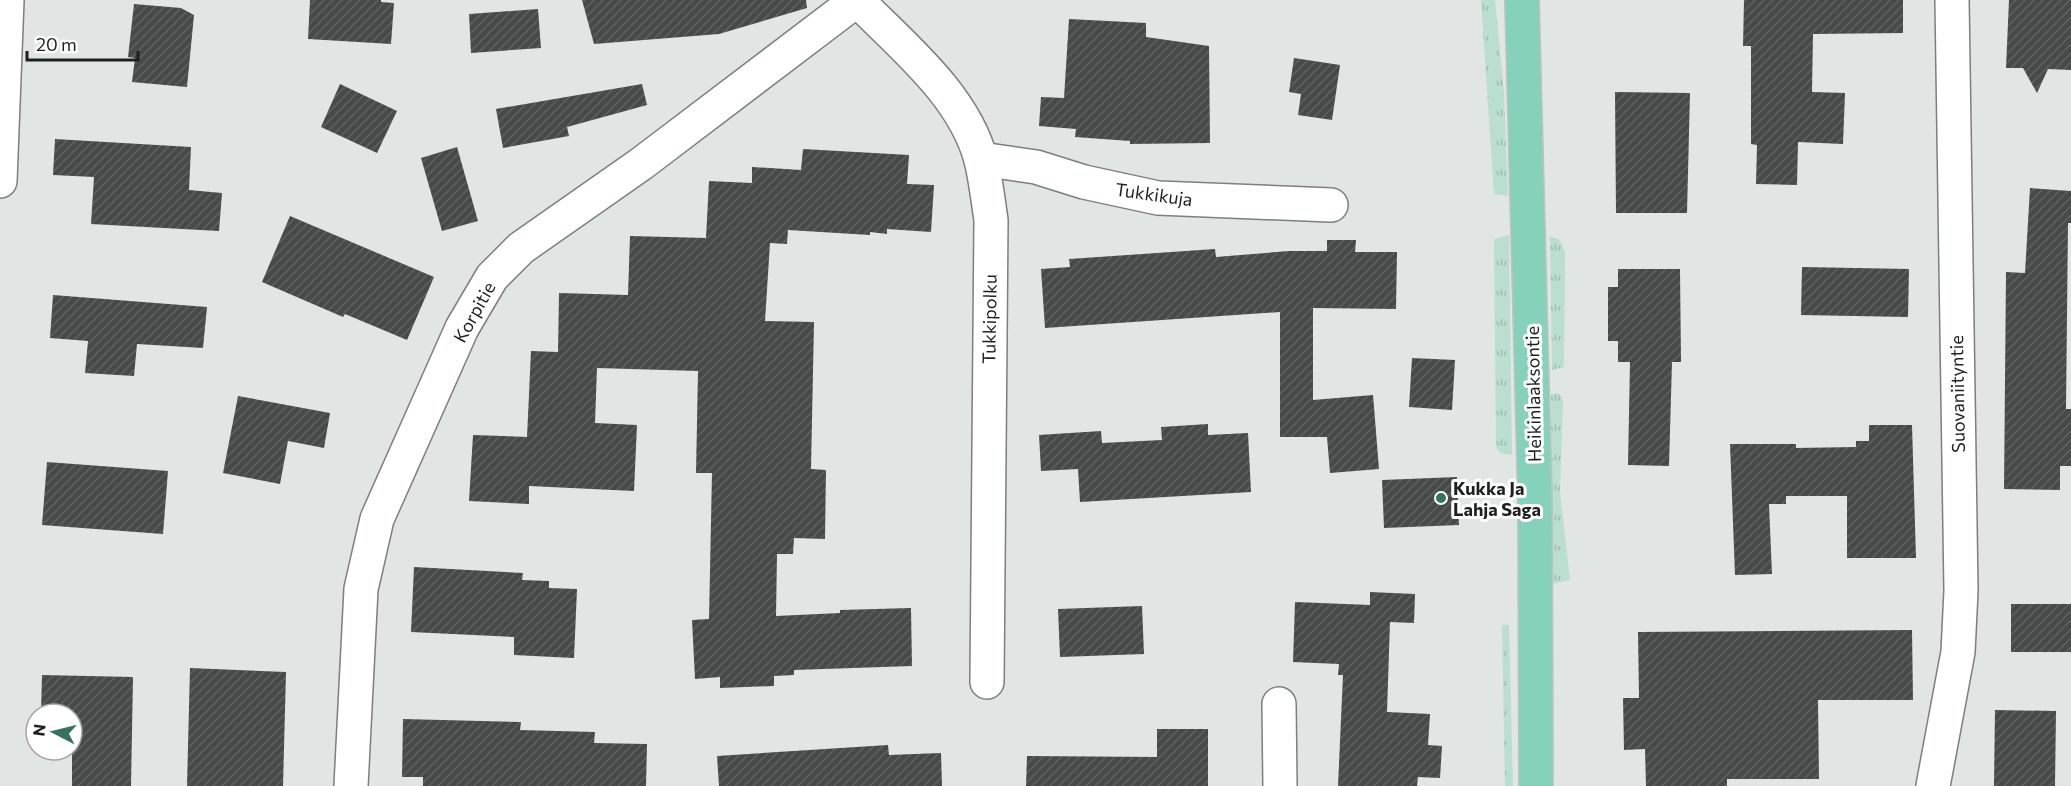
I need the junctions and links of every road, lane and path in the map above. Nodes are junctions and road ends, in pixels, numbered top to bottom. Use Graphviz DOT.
graph roads {
  1 [pos="7,0"];
  2 [pos="857,0"];
  3 [pos="1522,0"];
  4 [pos="1952,0"];
  5 [pos="981,159"];
  6 [pos="0,181"];
  7 [pos="1331,205"];
  8 [pos="987,682"];
  9 [pos="1279,704"];
  10 [pos="351,786"];
  11 [pos="1280,786"];
  12 [pos="1536,786"];
  13 [pos="1933,786"];
  1 -- 6 [label="street"];
  2 -- 5 [label="street, Tukkipolku"];
  2 -- 10 [label="street, Korpitie"];
  3 -- 12 [label="main road, Heikinlaaksontie"];
  4 -- 13 [label="street, Suovaniityntie"];
  5 -- 7 [label="street, Tukkikuja"];
  5 -- 8 [label="street, Tukkipolku"];
  9 -- 11 [label="street"];
}
